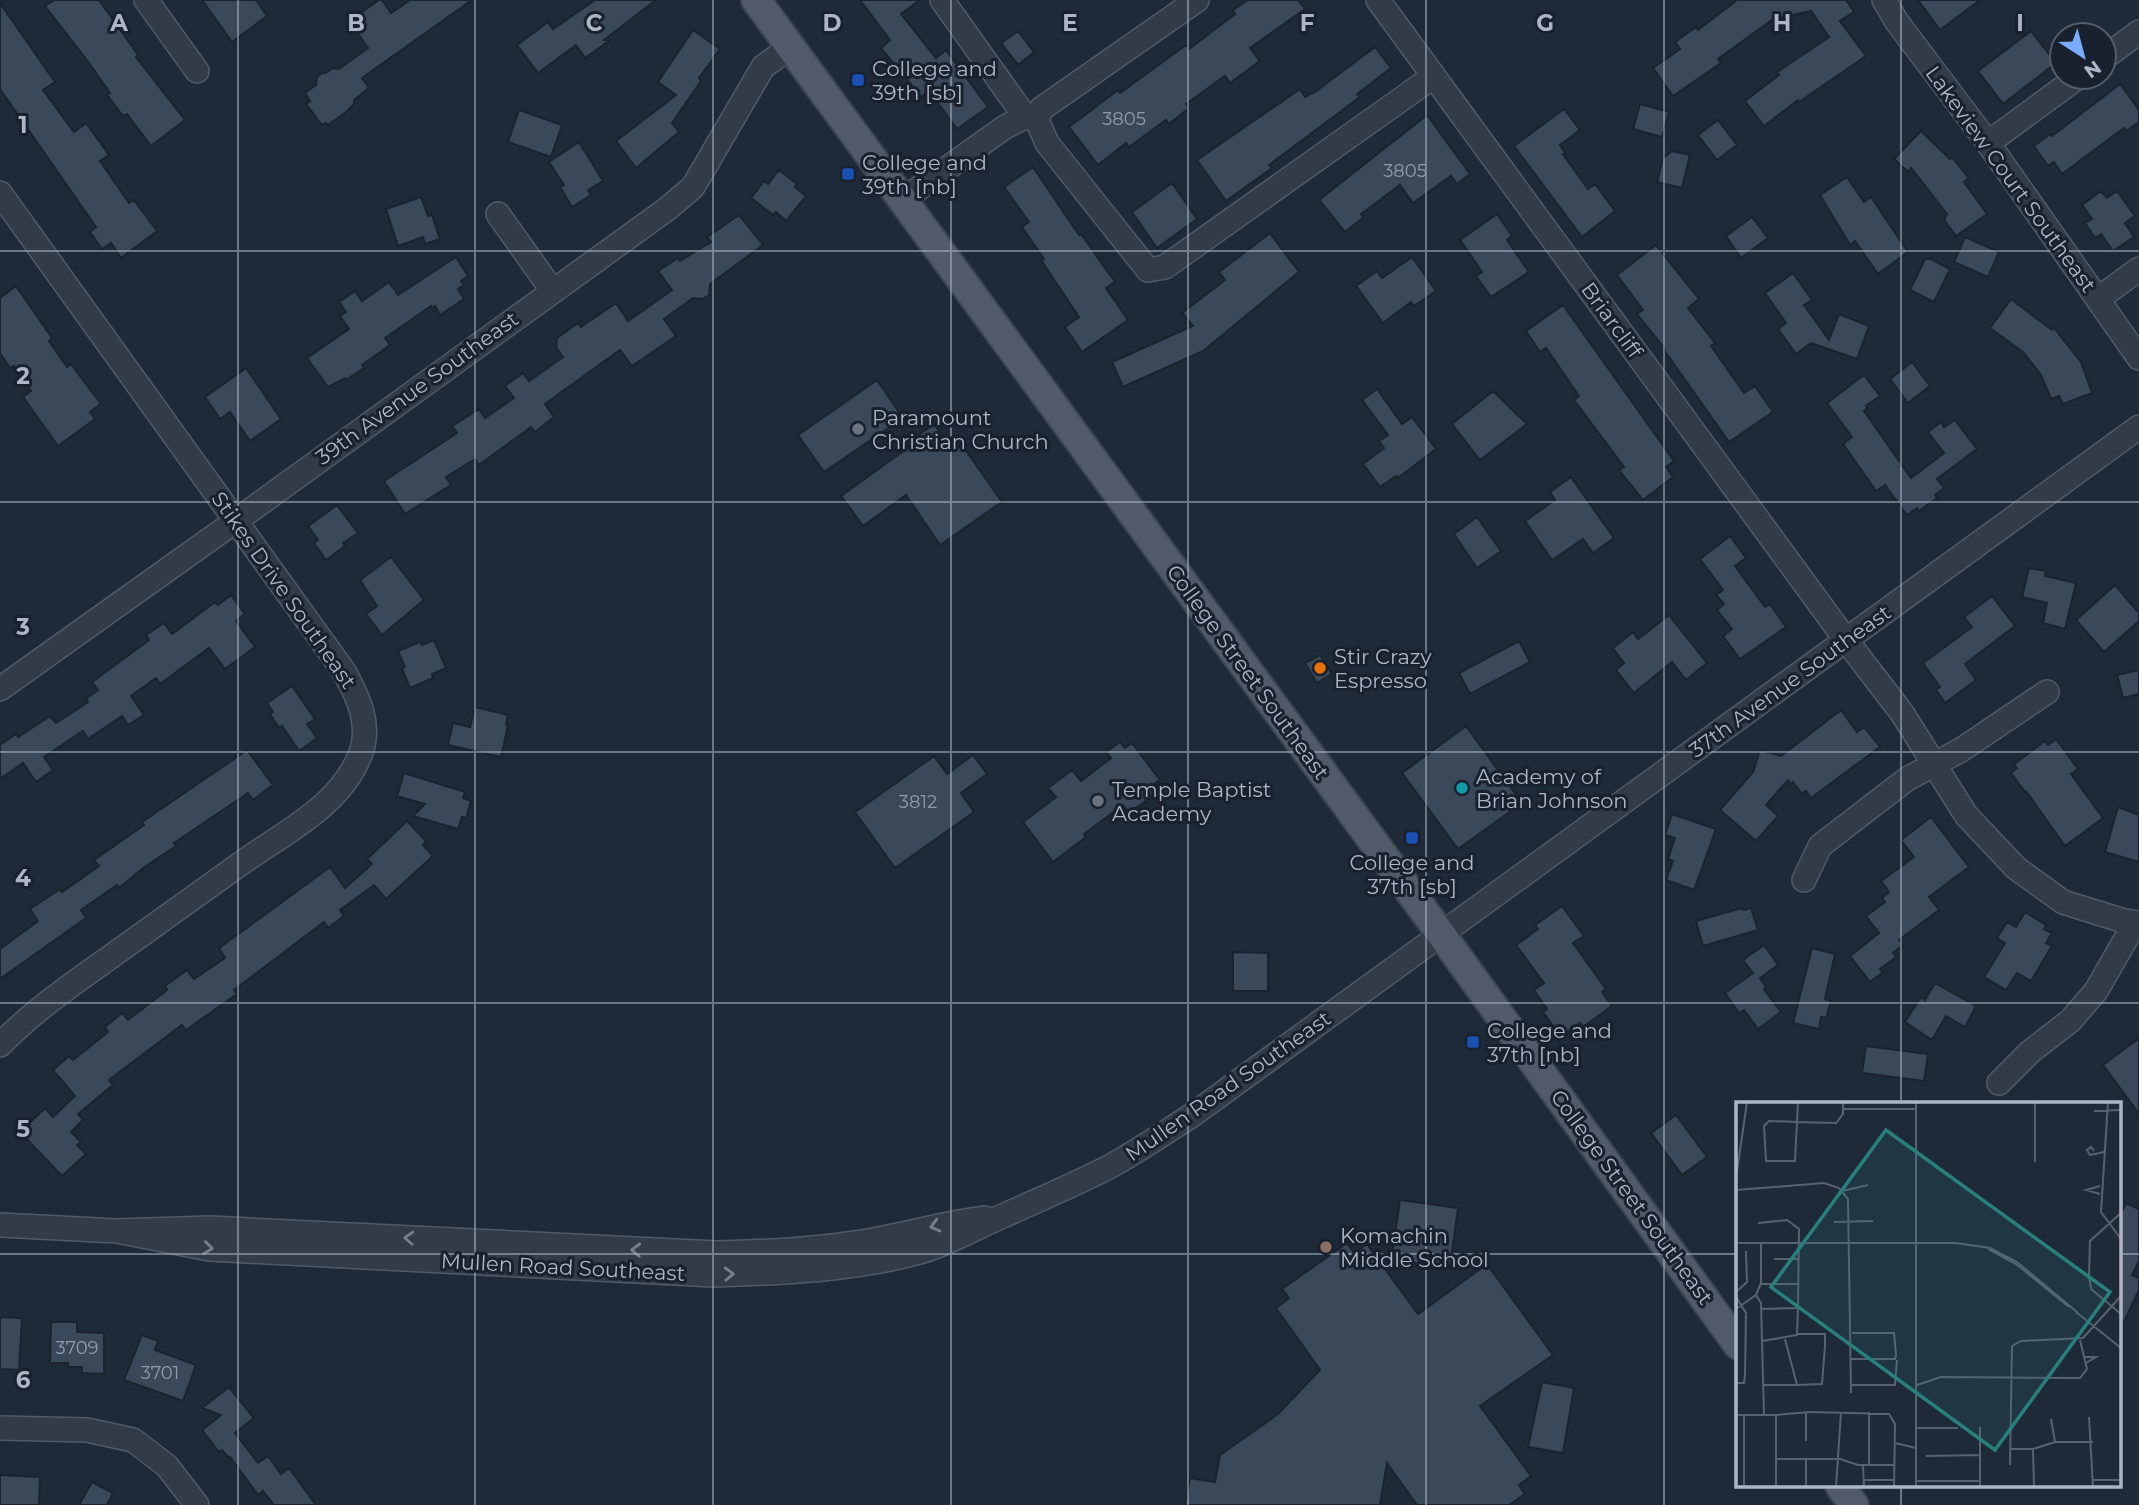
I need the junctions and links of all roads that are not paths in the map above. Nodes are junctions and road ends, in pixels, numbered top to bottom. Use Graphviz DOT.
graph roads {
  1 [pos="146,0"];
  2 [pos="756,0"];
  3 [pos="942,0"];
  4 [pos="1197,0"];
  5 [pos="1378,0"];
  6 [pos="1884,0"];
  7 [pos="2139,32"];
  8 [pos="790,47"];
  9 [pos="2118,48"];
  10 [pos="198,71"];
  11 [pos="1434,76"];
  12 [pos="2059,91"];
  13 [pos="1032,116"];
  14 [pos="1988,143"];
  15 [pos="0,193"];
  16 [pos="901,201"];
  17 [pos="498,214"];
  18 [pos="2139,269"];
  19 [pos="552,290"];
  20 [pos="2098,299"];
  21 [pos="2139,358"];
  22 [pos="2139,427"];
  23 [pos="237,520"];
  24 [pos="1846,640"];
  25 [pos="0,689"];
  26 [pos="2047,692"];
  27 [pos="1933,765"];
  28 [pos="1804,880"];
  29 [pos="2137,923"];
  30 [pos="1441,934"];
  31 [pos="0,1045"];
  32 [pos="1999,1083"];
  33 [pos="0,1226"];
  34 [pos="1736,1342"];
  35 [pos="0,1428"];
  36 [pos="1841,1488"];
  37 [pos="197,1505"];
  38 [pos="1854,1505"];
  1 -- 10 [label="street"];
  2 -- 8 [label="main road, College Street Southeast"];
  3 -- 13 [label="street"];
  4 -- 13 [label="street"];
  5 -- 11 [label="street, Briarcliff"];
  6 -- 14 [label="street, Lakeview Court Southeast"];
  7 -- 9 [label="street"];
  8 -- 16 [label="main road, College Street Southeast"];
  8 -- 19 [label="street, 39th Avenue Southeast"];
  11 -- 13 [label="street"];
  11 -- 24 [label="street, Briarcliff"];
  12 -- 14 [label="street"];
  13 -- 16 [label="street"];
  14 -- 20 [label="street, Lakeview Court Southeast"];
  15 -- 23 [label="street, Stikes Drive Southeast"];
  16 -- 30 [label="main road, College Street Southeast"];
  17 -- 19 [label="street"];
  18 -- 20 [label="street"];
  19 -- 23 [label="street, 39th Avenue Southeast"];
  20 -- 21 [label="street, Lakeview Court Southeast"];
  22 -- 24 [label="street, 37th Avenue Southeast"];
  23 -- 25 [label="street, 39th Avenue Southeast"];
  23 -- 31 [label="street, Stikes Drive Southeast"];
  24 -- 27 [label="street, Briarcliff"];
  24 -- 30 [label="street, 37th Avenue Southeast"];
  26 -- 27 [label="street"];
  27 -- 28 [label="street"];
  27 -- 29 [label="street, Briarcliff"];
  29 -- 32 [label="street"];
  30 -- 33 [label="street, Mullen Road Southeast"];
  30 -- 34 [label="main road, College Street Southeast"];
  35 -- 37 [label="street"];
  36 -- 38 [label="main road"];
}
